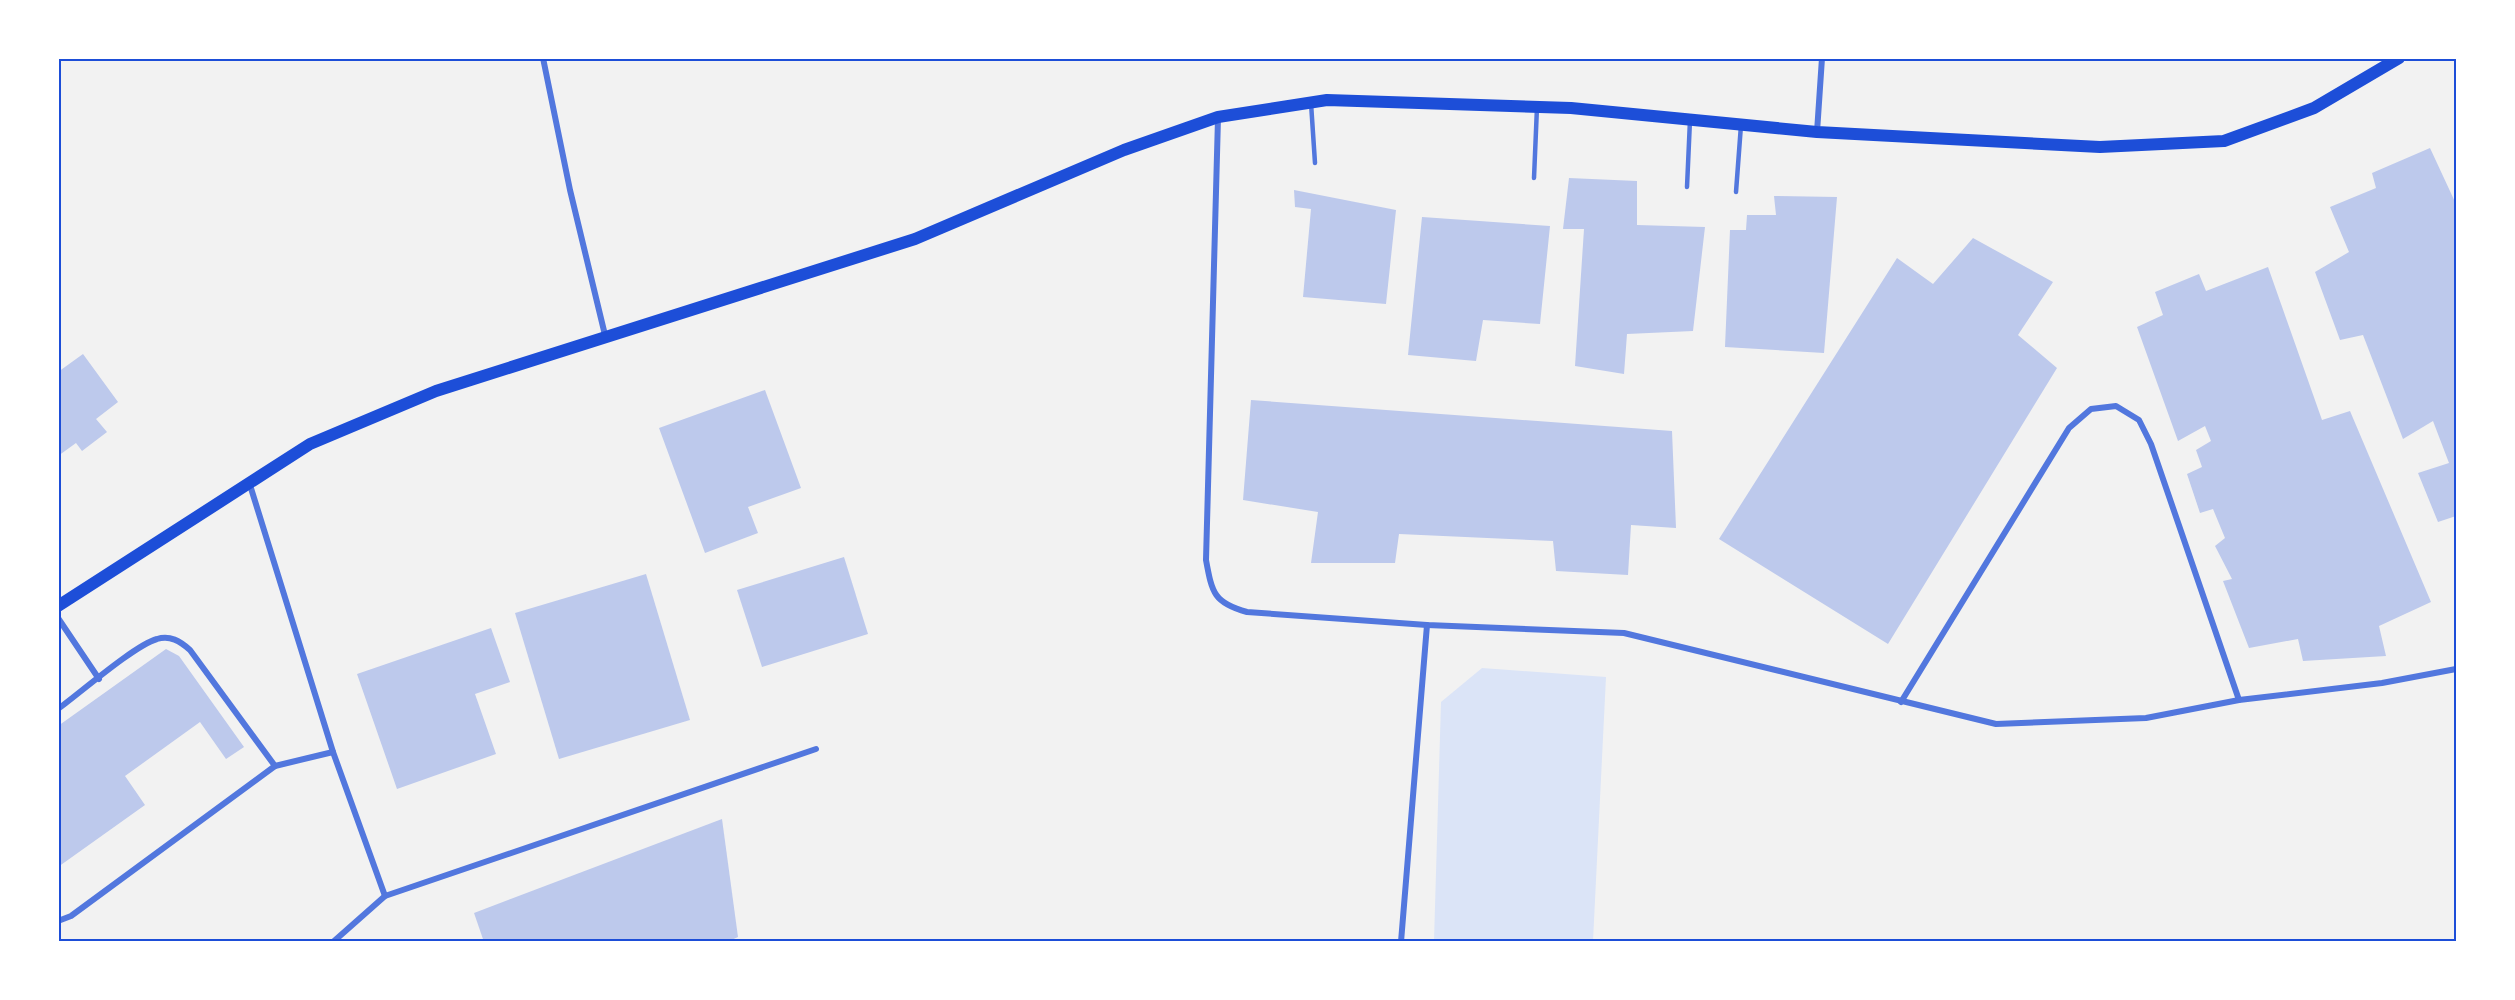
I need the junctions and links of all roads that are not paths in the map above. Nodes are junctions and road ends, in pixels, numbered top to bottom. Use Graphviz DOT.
graph roads {
  1 [pos="543,58"];
  2 [pos="1822,58"];
  3 [pos="2399,58"];
  4 [pos="1311,103"];
  5 [pos="1537,107"];
  6 [pos="1218,117"];
  7 [pos="1690,120"];
  8 [pos="1741,125"];
  9 [pos="1817,132"];
  10 [pos="1315,163"];
  11 [pos="1534,178"];
  12 [pos="1687,186"];
  13 [pos="1736,192"];
  14 [pos="605,335"];
  15 [pos="250,485"];
  16 [pos="58,606"];
  17 [pos="58,618"];
  18 [pos="1427,625"];
  19 [pos="2457,669"];
  20 [pos="99,679"];
  21 [pos="2239,700"];
  22 [pos="1901,702"];
  23 [pos="58,709"];
  24 [pos="816,749"];
  25 [pos="333,752"];
  26 [pos="276,766"];
  27 [pos="385,896"];
  28 [pos="58,921"];
  29 [pos="333,942"];
  30 [pos="1401,942"];
  1 -- 14 [label="street"];
  2 -- 9 [label="street"];
  3 -- 9 [label="main road"];
  4 -- 5 [label="main road"];
  4 -- 6 [label="main road"];
  4 -- 10 [label="lane"];
  5 -- 7 [label="main road"];
  5 -- 11 [label="lane"];
  6 -- 14 [label="main road"];
  6 -- 18 [label="street"];
  7 -- 8 [label="main road"];
  7 -- 12 [label="lane"];
  8 -- 9 [label="main road"];
  8 -- 13 [label="lane"];
  14 -- 15 [label="main road"];
  15 -- 16 [label="main road"];
  15 -- 25 [label="street"];
  17 -- 20 [label="street"];
  18 -- 22 [label="street"];
  18 -- 30 [label="street"];
  19 -- 21 [label="street"];
  20 -- 23 [label="street"];
  20 -- 26 [label="street"];
  21 -- 22 [label="street"];
  21 -- 22 [label="street"];
  24 -- 27 [label="street"];
  25 -- 26 [label="street"];
  25 -- 27 [label="street"];
  26 -- 28 [label="street"];
  27 -- 29 [label="street"];
}
